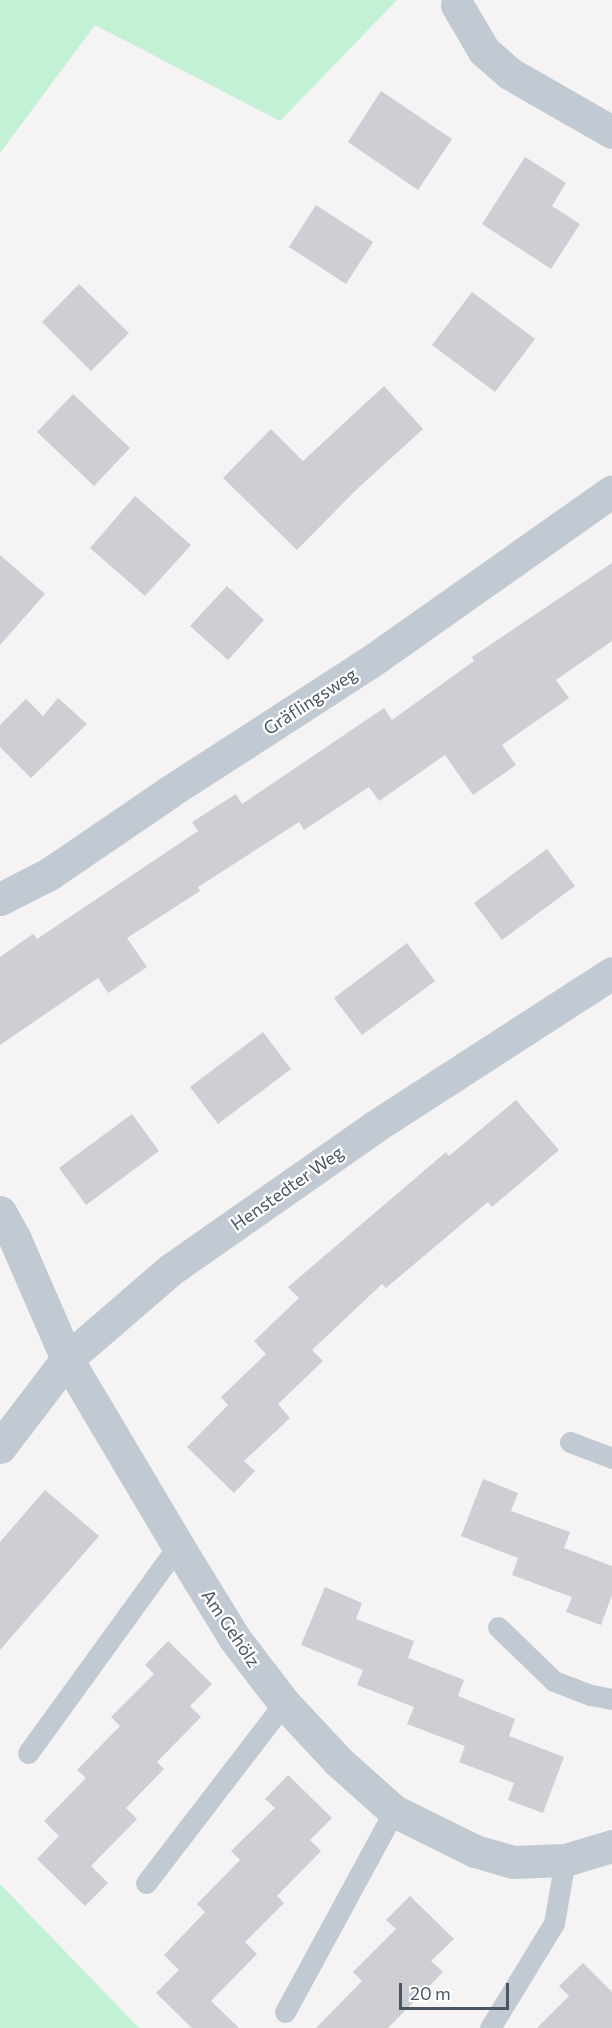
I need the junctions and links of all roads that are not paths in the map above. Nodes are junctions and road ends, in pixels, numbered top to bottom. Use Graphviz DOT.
graph roads {
  1 [pos="457,5"];
  2 [pos="612,132"];
  3 [pos="612,491"];
  4 [pos="0,899"];
  5 [pos="612,973"];
  6 [pos="0,1212"];
  7 [pos="67,1359"];
  8 [pos="570,1442"];
  9 [pos="0,1448"];
  10 [pos="612,1458"];
  11 [pos="178,1546"];
  12 [pos="498,1627"];
  13 [pos="612,1699"];
  14 [pos="284,1702"];
  15 [pos="28,1753"];
  16 [pos="394,1811"];
  17 [pos="612,1846"];
  18 [pos="565,1860"];
  19 [pos="146,1883"];
  20 [pos="285,2012"];
  21 [pos="490,2028"];
  1 -- 2 [label="street"];
  3 -- 4 [label="street, Gräflingsweg"];
  5 -- 7 [label="street, Henstedter Weg"];
  6 -- 7 [label="street, Am Gehölz"];
  7 -- 9 [label="street, Henstedter Weg"];
  7 -- 11 [label="street, Am Gehölz"];
  8 -- 10 [label="lane"];
  11 -- 14 [label="street, Am Gehölz"];
  11 -- 15 [label="lane"];
  12 -- 13 [label="lane"];
  14 -- 16 [label="street, Am Gehölz"];
  14 -- 19 [label="lane"];
  16 -- 18 [label="street, Am Gehölz"];
  16 -- 20 [label="lane"];
  17 -- 18 [label="street, Am Gehölz"];
  18 -- 21 [label="lane"];
}
